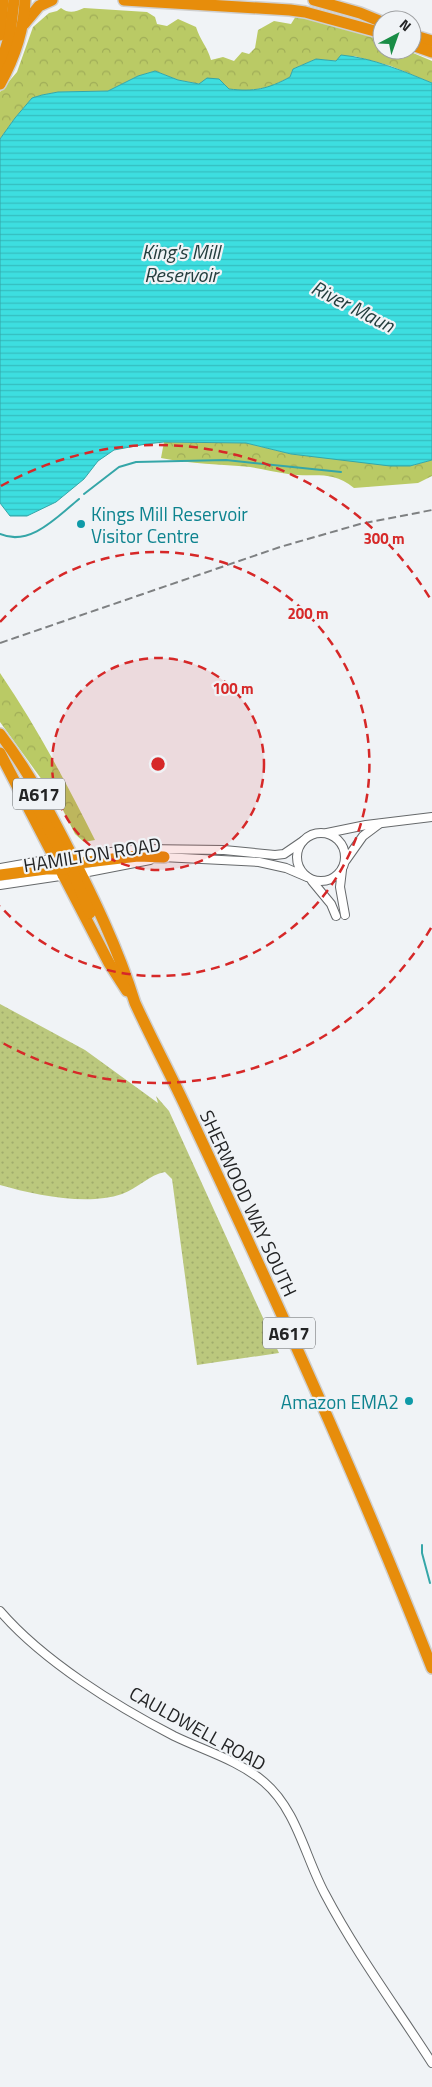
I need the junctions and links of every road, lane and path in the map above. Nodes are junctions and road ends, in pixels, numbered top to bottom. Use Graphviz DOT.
graph roads {
  1 [pos="4,0"];
  2 [pos="14,0"];
  3 [pos="25,0"];
  4 [pos="52,0"];
  5 [pos="124,0"];
  6 [pos="314,0"];
  7 [pos="372,18"];
  8 [pos="24,25"];
  9 [pos="372,30"];
  10 [pos="0,33"];
  11 [pos="0,66"];
  12 [pos="0,84"];
  13 [pos="0,735"];
  14 [pos="0,753"];
  15 [pos="432,817"];
  16 [pos="379,824"];
  17 [pos="325,833"];
  18 [pos="303,841"];
  19 [pos="164,857"];
  20 [pos="346,860"];
  21 [pos="68,866"];
  22 [pos="0,868"];
  23 [pos="342,870"];
  24 [pos="0,875"];
  25 [pos="309,878"];
  26 [pos="0,885"];
  27 [pos="344,915"];
  28 [pos="336,916"];
  29 [pos="135,1003"];
  30 [pos="0,1611"];
  31 [pos="432,1668"];
  32 [pos="432,2063"];
  1 -- 10 [label="highway"];
  2 -- 11 [label="highway"];
  3 -- 8 [label="highway"];
  4 -- 8 [label="highway"];
  5 -- 9 [label="highway"];
  6 -- 7 [label="highway"];
  8 -- 12 [label="highway"];
  13 -- 21 [label="highway"];
  14 -- 21 [label="highway, SHERWOOD WAY SOUTH / A617"];
  15 -- 16 [label="street, HAMILTON ROAD"];
  16 -- 17 [label="street, HAMILTON ROAD"];
  16 -- 20 [label="street"];
  17 -- 18 [label="street, HAMILTON ROAD"];
  17 -- 20 [label="street"];
  18 -- 21 [label="street, HAMILTON ROAD"];
  18 -- 25 [label="street"];
  19 -- 21 [label="highway"];
  19 -- 25 [label="street, HAMILTON ROAD"];
  20 -- 23 [label="street"];
  21 -- 22 [label="street, HAMILTON ROAD"];
  21 -- 24 [label="highway"];
  21 -- 26 [label="street, HAMILTON ROAD"];
  21 -- 29 [label="highway, SHERWOOD WAY SOUTH / A617"];
  21 -- 29 [label="highway, SHERWOOD WAY SOUTH / A617"];
  23 -- 25 [label="street, HAMILTON ROAD"];
  23 -- 27 [label="street"];
  25 -- 28 [label="street"];
  29 -- 31 [label="highway, SHERWOOD WAY SOUTH / A617"];
  30 -- 32 [label="street, CAULDWELL ROAD"];
}
